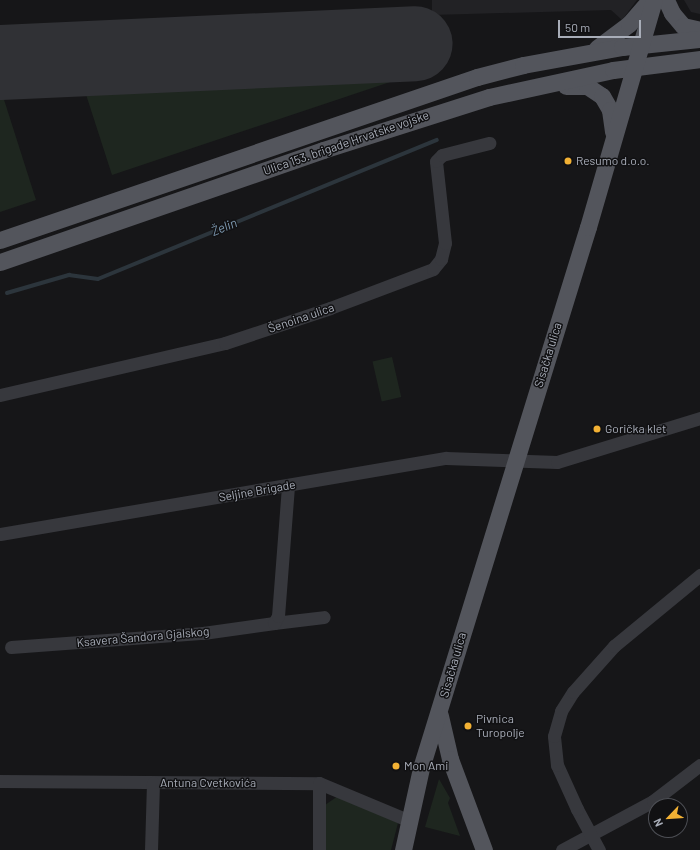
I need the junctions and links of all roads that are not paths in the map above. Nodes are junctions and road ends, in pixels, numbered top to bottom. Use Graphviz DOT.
graph roads {
  1 [pos="650,0"];
  2 [pos="654,0"];
  3 [pos="666,0"];
  4 [pos="700,30"];
  5 [pos="700,38"];
  6 [pos="641,45"];
  7 [pos="588,54"];
  8 [pos="700,59"];
  9 [pos="635,67"];
  10 [pos="546,84"];
  11 [pos="489,143"];
  12 [pos="613,143"];
  13 [pos="0,240"];
  14 [pos="0,262"];
  15 [pos="0,395"];
  16 [pos="700,418"];
  17 [pos="515,461"];
  18 [pos="288,486"];
  19 [pos="0,534"];
  20 [pos="700,575"];
  21 [pos="324,618"];
  22 [pos="274,623"];
  23 [pos="11,647"];
  24 [pos="440,710"];
  25 [pos="422,764"];
  26 [pos="452,765"];
  27 [pos="700,765"];
  28 [pos="0,781"];
  29 [pos="153,783"];
  30 [pos="319,783"];
  31 [pos="408,820"];
  32 [pos="590,835"];
  33 [pos="150,850"];
  34 [pos="319,850"];
  35 [pos="403,850"];
  36 [pos="484,850"];
  37 [pos="562,850"];
  38 [pos="599,850"];
  1 -- 7 [label="main road"];
  2 -- 6 [label="main road, Sisačka ulica"];
  3 -- 4 [label="main road"];
  5 -- 6 [label="main road, Ulica 153. brigade Hrvatske vojske"];
  6 -- 7 [label="main road, Ulica 153. brigade Hrvatske vojske"];
  6 -- 9 [label="main road, Sisačka ulica"];
  7 -- 13 [label="main road, Ulica 153. brigade Hrvatske vojske"];
  8 -- 9 [label="main road, Ulica 153. brigade Hrvatske vojske"];
  9 -- 10 [label="main road, Ulica 153. brigade Hrvatske vojske"];
  9 -- 12 [label="main road, Sisačka ulica"];
  10 -- 12 [label="main road"];
  10 -- 14 [label="main road, Ulica 153. brigade Hrvatske vojske"];
  11 -- 15 [label="street, Šenoina ulica"];
  12 -- 17 [label="main road, Sisačka ulica"];
  16 -- 17 [label="street, Seljine Brigade"];
  17 -- 18 [label="street, Seljine Brigade"];
  17 -- 24 [label="main road, Sisačka ulica"];
  18 -- 19 [label="street, Seljine Brigade"];
  18 -- 22 [label="street"];
  20 -- 32 [label="street"];
  21 -- 22 [label="street, Ksavera Šandora Gjalskog"];
  22 -- 23 [label="street, Ksavera Šandora Gjalskog"];
  24 -- 25 [label="main road, Sisačka ulica"];
  24 -- 26 [label="main road"];
  25 -- 26 [label="main road"];
  25 -- 31 [label="main road, Sisačka ulica"];
  26 -- 36 [label="main road"];
  27 -- 32 [label="street"];
  28 -- 29 [label="street, Antuna Cvetkovića"];
  29 -- 30 [label="street, Antuna Cvetkovića"];
  29 -- 33 [label="street"];
  30 -- 31 [label="street, Antuna Cvetkovića"];
  30 -- 34 [label="street"];
  31 -- 35 [label="main road, Sisačka ulica"];
  32 -- 37 [label="street"];
  32 -- 38 [label="street"];
}
